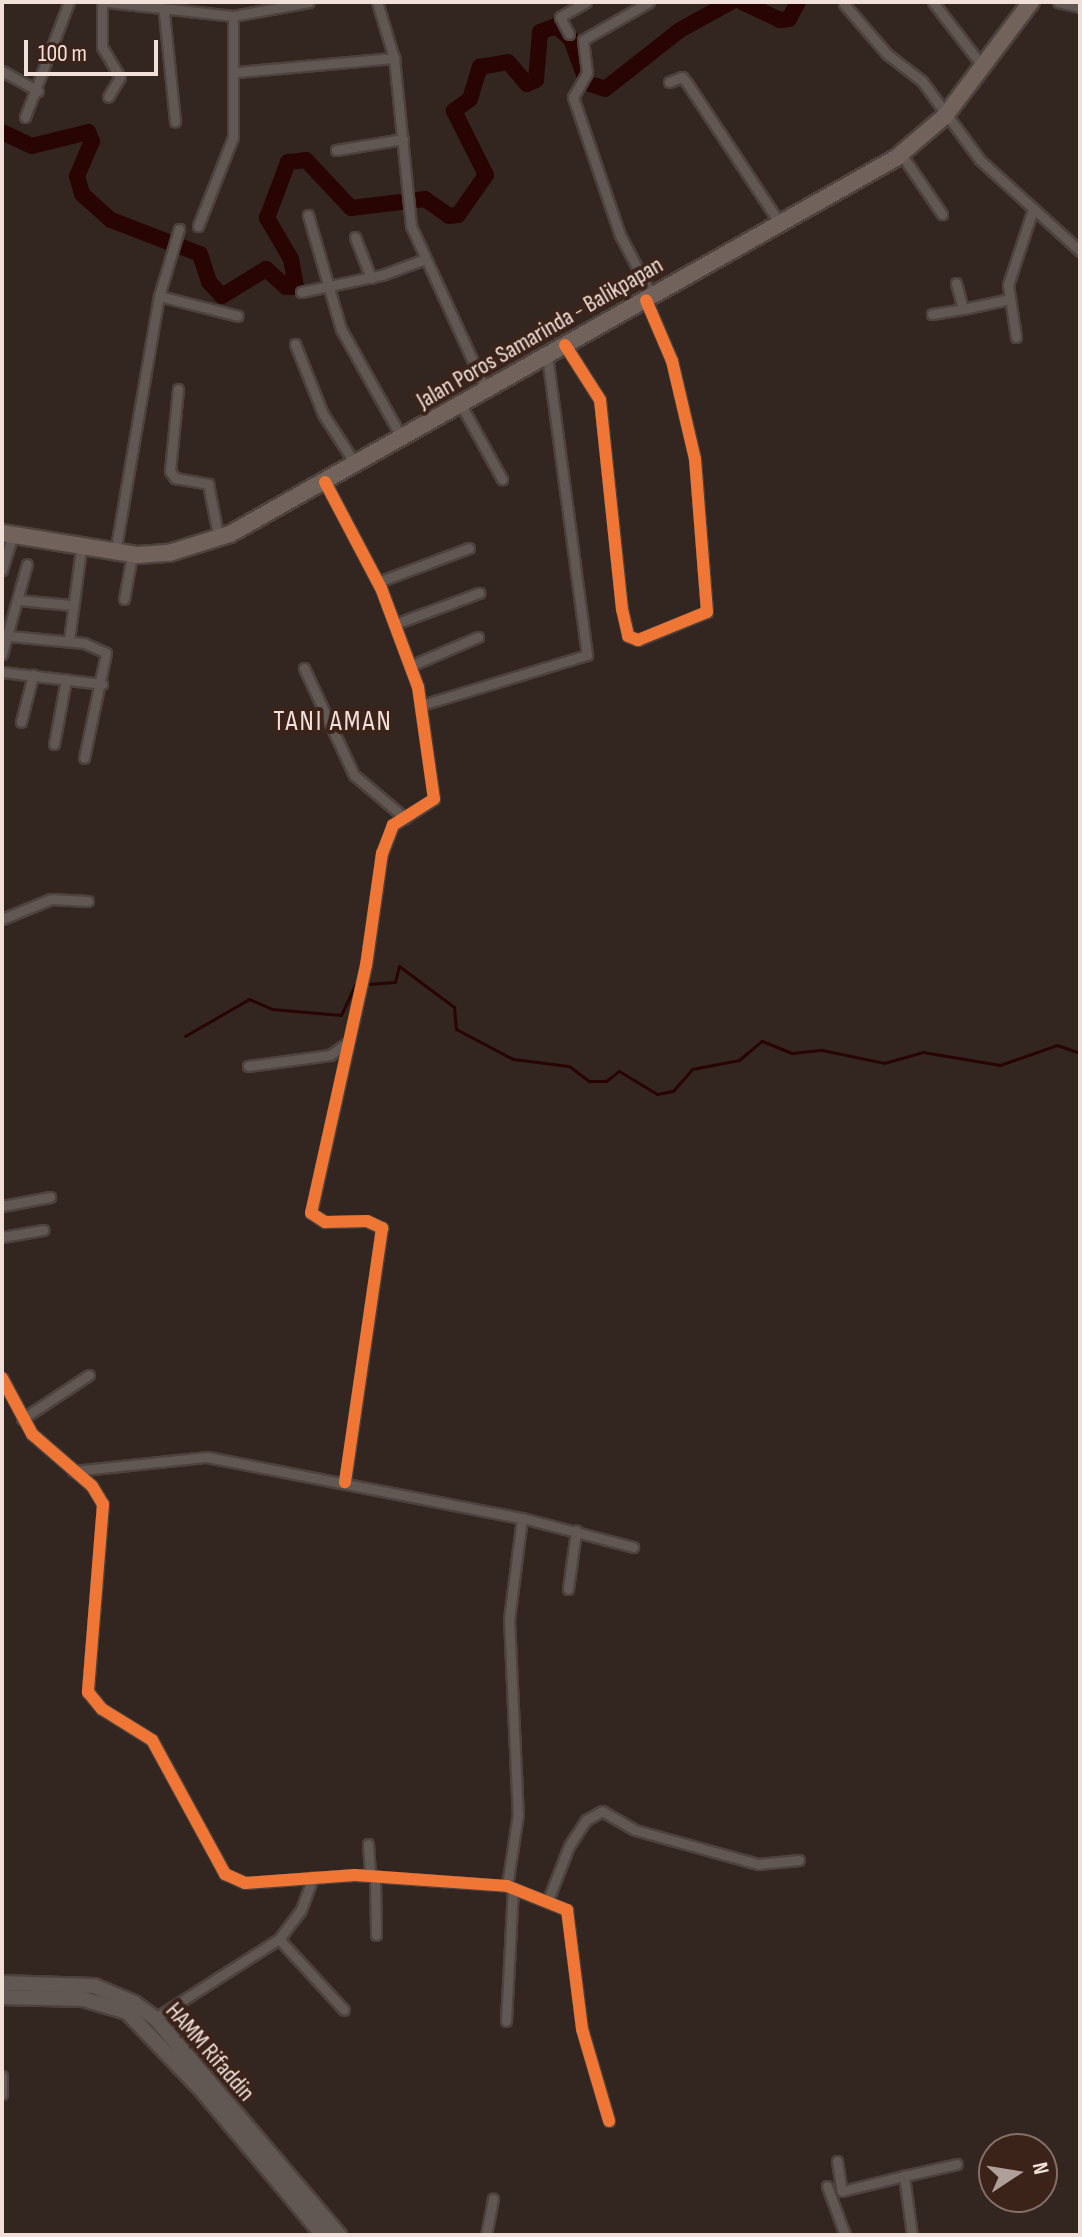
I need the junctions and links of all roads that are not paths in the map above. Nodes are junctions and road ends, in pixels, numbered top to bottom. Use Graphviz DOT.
graph roads {
  1 [pos="69,2"];
  2 [pos="104,2"];
  3 [pos="309,2"];
  4 [pos="377,2"];
  5 [pos="586,2"];
  6 [pos="649,2"];
  7 [pos="933,2"];
  8 [pos="1031,2"];
  9 [pos="1058,2"];
  10 [pos="844,4"];
  11 [pos="140,5"];
  12 [pos="279,6"];
  13 [pos="636,6"];
  14 [pos="1080,7"];
  15 [pos="164,13"];
  16 [pos="233,16"];
  17 [pos="569,34"];
  18 [pos="394,58"];
  19 [pos="983,67"];
  20 [pos="2,71"];
  21 [pos="236,72"];
  22 [pos="669,82"];
  23 [pos="38,91"];
  24 [pos="108,97"];
  25 [pos="945,116"];
  26 [pos="25,117"];
  27 [pos="175,121"];
  28 [pos="403,139"];
  29 [pos="336,150"];
  30 [pos="901,154"];
  31 [pos="1032,212"];
  32 [pos="942,214"];
  33 [pos="308,215"];
  34 [pos="779,222"];
  35 [pos="198,226"];
  36 [pos="179,229"];
  37 [pos="355,237"];
  38 [pos="1080,251"];
  39 [pos="425,259"];
  40 [pos="371,278"];
  41 [pos="956,283"];
  42 [pos="325,288"];
  43 [pos="301,292"];
  44 [pos="159,296"];
  45 [pos="649,298"];
  46 [pos="1010,299"];
  47 [pos="963,309"];
  48 [pos="932,314"];
  49 [pos="238,316"];
  50 [pos="1016,337"];
  51 [pos="295,344"];
  52 [pos="565,345"];
  53 [pos="547,354"];
  54 [pos="178,389"];
  55 [pos="486,390"];
  56 [pos="461,405"];
  57 [pos="402,439"];
  58 [pos="356,465"];
  59 [pos="502,479"];
  60 [pos="325,482"];
  61 [pos="7,534"];
  62 [pos="219,539"];
  63 [pos="469,548"];
  64 [pos="81,549"];
  65 [pos="123,554"];
  66 [pos="27,564"];
  67 [pos="2,570"];
  68 [pos="378,582"];
  69 [pos="479,593"];
  70 [pos="124,599"];
  71 [pos="18,600"];
  72 [pos="71,605"];
  73 [pos="395,624"];
  74 [pos="9,636"];
  75 [pos="478,637"];
  76 [pos="69,640"];
  77 [pos="2,654"];
  78 [pos="410,666"];
  79 [pos="304,668"];
  80 [pos="2,672"];
  81 [pos="33,675"];
  82 [pos="66,679"];
  83 [pos="102,684"];
  84 [pos="422,705"];
  85 [pos="21,722"];
  86 [pos="54,744"];
  87 [pos="84,758"];
  88 [pos="405,818"];
  89 [pos="88,901"];
  90 [pos="2,919"];
  91 [pos="347,1043"];
  92 [pos="248,1066"];
  93 [pos="50,1197"];
  94 [pos="2,1206"];
  95 [pos="43,1230"];
  96 [pos="2,1237"];
  97 [pos="89,1375"];
  98 [pos="2,1378"];
  99 [pos="22,1419"];
  100 [pos="73,1471"];
  101 [pos="345,1482"];
  102 [pos="522,1518"];
  103 [pos="576,1531"];
  104 [pos="633,1547"];
  105 [pos="568,1589"];
  106 [pos="368,1844"];
  107 [pos="799,1860"];
  108 [pos="373,1876"];
  109 [pos="313,1877"];
  110 [pos="510,1887"];
  111 [pos="548,1900"];
  112 [pos="376,1935"];
  113 [pos="279,1939"];
  114 [pos="2,1983"];
  115 [pos="2,1997"];
  116 [pos="344,2010"];
  117 [pos="155,2018"];
  118 [pos="506,2021"];
  119 [pos="2,2076"];
  120 [pos="2,2094"];
  121 [pos="609,2121"];
  122 [pos="250,2139"];
  123 [pos="837,2161"];
  124 [pos="957,2164"];
  125 [pos="904,2176"];
  126 [pos="827,2186"];
  127 [pos="493,2199"];
  128 [pos="323,2235"];
  129 [pos="339,2235"];
  130 [pos="486,2235"];
  131 [pos="845,2235"];
  132 [pos="912,2235"];
  1 -- 23 [label="street"];
  2 -- 11 [label="street"];
  2 -- 24 [label="street"];
  3 -- 12 [label="street"];
  4 -- 18 [label="street"];
  5 -- 17 [label="street"];
  6 -- 13 [label="street"];
  7 -- 19 [label="street"];
  8 -- 19 [label="highway, Jalan Poros Samarinda - Balikpapan"];
  9 -- 14 [label="street"];
  10 -- 25 [label="street"];
  11 -- 15 [label="street"];
  12 -- 16 [label="street"];
  13 -- 45 [label="street"];
  15 -- 16 [label="street"];
  15 -- 27 [label="street"];
  16 -- 21 [label="street"];
  18 -- 21 [label="street"];
  18 -- 28 [label="street"];
  19 -- 25 [label="highway, Jalan Poros Samarinda - Balikpapan"];
  20 -- 23 [label="street"];
  21 -- 35 [label="street"];
  22 -- 34 [label="street"];
  23 -- 26 [label="street"];
  25 -- 30 [label="highway, Jalan Poros Samarinda - Balikpapan"];
  25 -- 31 [label="street"];
  28 -- 29 [label="street"];
  28 -- 39 [label="street"];
  30 -- 32 [label="street"];
  30 -- 34 [label="highway, Jalan Poros Samarinda - Balikpapan"];
  31 -- 38 [label="street"];
  31 -- 46 [label="street"];
  33 -- 42 [label="street"];
  34 -- 45 [label="highway, Jalan Poros Samarinda - Balikpapan"];
  36 -- 44 [label="street"];
  37 -- 40 [label="street"];
  39 -- 40 [label="street"];
  39 -- 55 [label="street"];
  40 -- 42 [label="street"];
  41 -- 47 [label="street"];
  42 -- 43 [label="street"];
  42 -- 57 [label="street"];
  44 -- 49 [label="street"];
  44 -- 65 [label="street"];
  45 -- 52 [label="highway, Jalan Poros Samarinda - Balikpapan"];
  45 -- 52 [label="street"];
  46 -- 47 [label="street"];
  46 -- 50 [label="street"];
  47 -- 48 [label="street"];
  51 -- 58 [label="street"];
  52 -- 53 [label="highway, Jalan Poros Samarinda - Balikpapan"];
  53 -- 55 [label="highway, Jalan Poros Samarinda - Balikpapan"];
  53 -- 84 [label="street"];
  54 -- 62 [label="street"];
  55 -- 56 [label="highway, Jalan Poros Samarinda - Balikpapan"];
  56 -- 57 [label="highway, Jalan Poros Samarinda - Balikpapan"];
  56 -- 59 [label="street"];
  57 -- 58 [label="highway, Jalan Poros Samarinda - Balikpapan"];
  58 -- 60 [label="highway, Jalan Poros Samarinda - Balikpapan"];
  60 -- 62 [label="highway, Jalan Poros Samarinda - Balikpapan"];
  60 -- 68 [label="street"];
  61 -- 64 [label="highway, Jalan Poros Samarinda - Balikpapan"];
  61 -- 67 [label="street"];
  62 -- 65 [label="highway, Jalan Poros Samarinda - Balikpapan"];
  63 -- 68 [label="street"];
  64 -- 65 [label="highway, Jalan Poros Samarinda - Balikpapan"];
  64 -- 72 [label="street"];
  65 -- 70 [label="street"];
  66 -- 71 [label="street"];
  68 -- 73 [label="street"];
  69 -- 73 [label="street"];
  71 -- 72 [label="street"];
  71 -- 74 [label="street"];
  72 -- 76 [label="street"];
  73 -- 78 [label="street"];
  74 -- 76 [label="street"];
  74 -- 77 [label="street"];
  75 -- 78 [label="street"];
  76 -- 83 [label="street"];
  78 -- 84 [label="street"];
  79 -- 88 [label="street"];
  80 -- 81 [label="street"];
  81 -- 82 [label="street"];
  81 -- 85 [label="street"];
  82 -- 83 [label="street"];
  82 -- 86 [label="street"];
  83 -- 87 [label="street"];
  84 -- 88 [label="street"];
  88 -- 91 [label="street"];
  89 -- 90 [label="street"];
  91 -- 92 [label="street"];
  91 -- 101 [label="street"];
  93 -- 94 [label="street"];
  95 -- 96 [label="street"];
  97 -- 99 [label="street"];
  98 -- 99 [label="street"];
  99 -- 100 [label="street"];
  100 -- 101 [label="street"];
  100 -- 109 [label="street"];
  101 -- 102 [label="street"];
  102 -- 103 [label="street"];
  102 -- 110 [label="street"];
  103 -- 104 [label="street"];
  103 -- 105 [label="street"];
  106 -- 108 [label="street"];
  107 -- 111 [label="street"];
  108 -- 109 [label="street"];
  108 -- 110 [label="street"];
  108 -- 112 [label="street"];
  109 -- 113 [label="street"];
  110 -- 111 [label="street"];
  110 -- 118 [label="street"];
  111 -- 121 [label="street"];
  113 -- 116 [label="street"];
  113 -- 117 [label="street"];
  114 -- 117 [label="main road, HAMM Rifaddin"];
  115 -- 122 [label="main road, HAMM Rifaddin"];
  117 -- 122 [label="main road, HAMM Rifaddin"];
  119 -- 120 [label="street"];
  122 -- 128 [label="main road, HAMM Rifaddin"];
  122 -- 129 [label="main road, HAMM Rifaddin"];
  123 -- 125 [label="street"];
  124 -- 125 [label="street"];
  125 -- 132 [label="street"];
  126 -- 131 [label="street"];
  127 -- 130 [label="street"];
}
